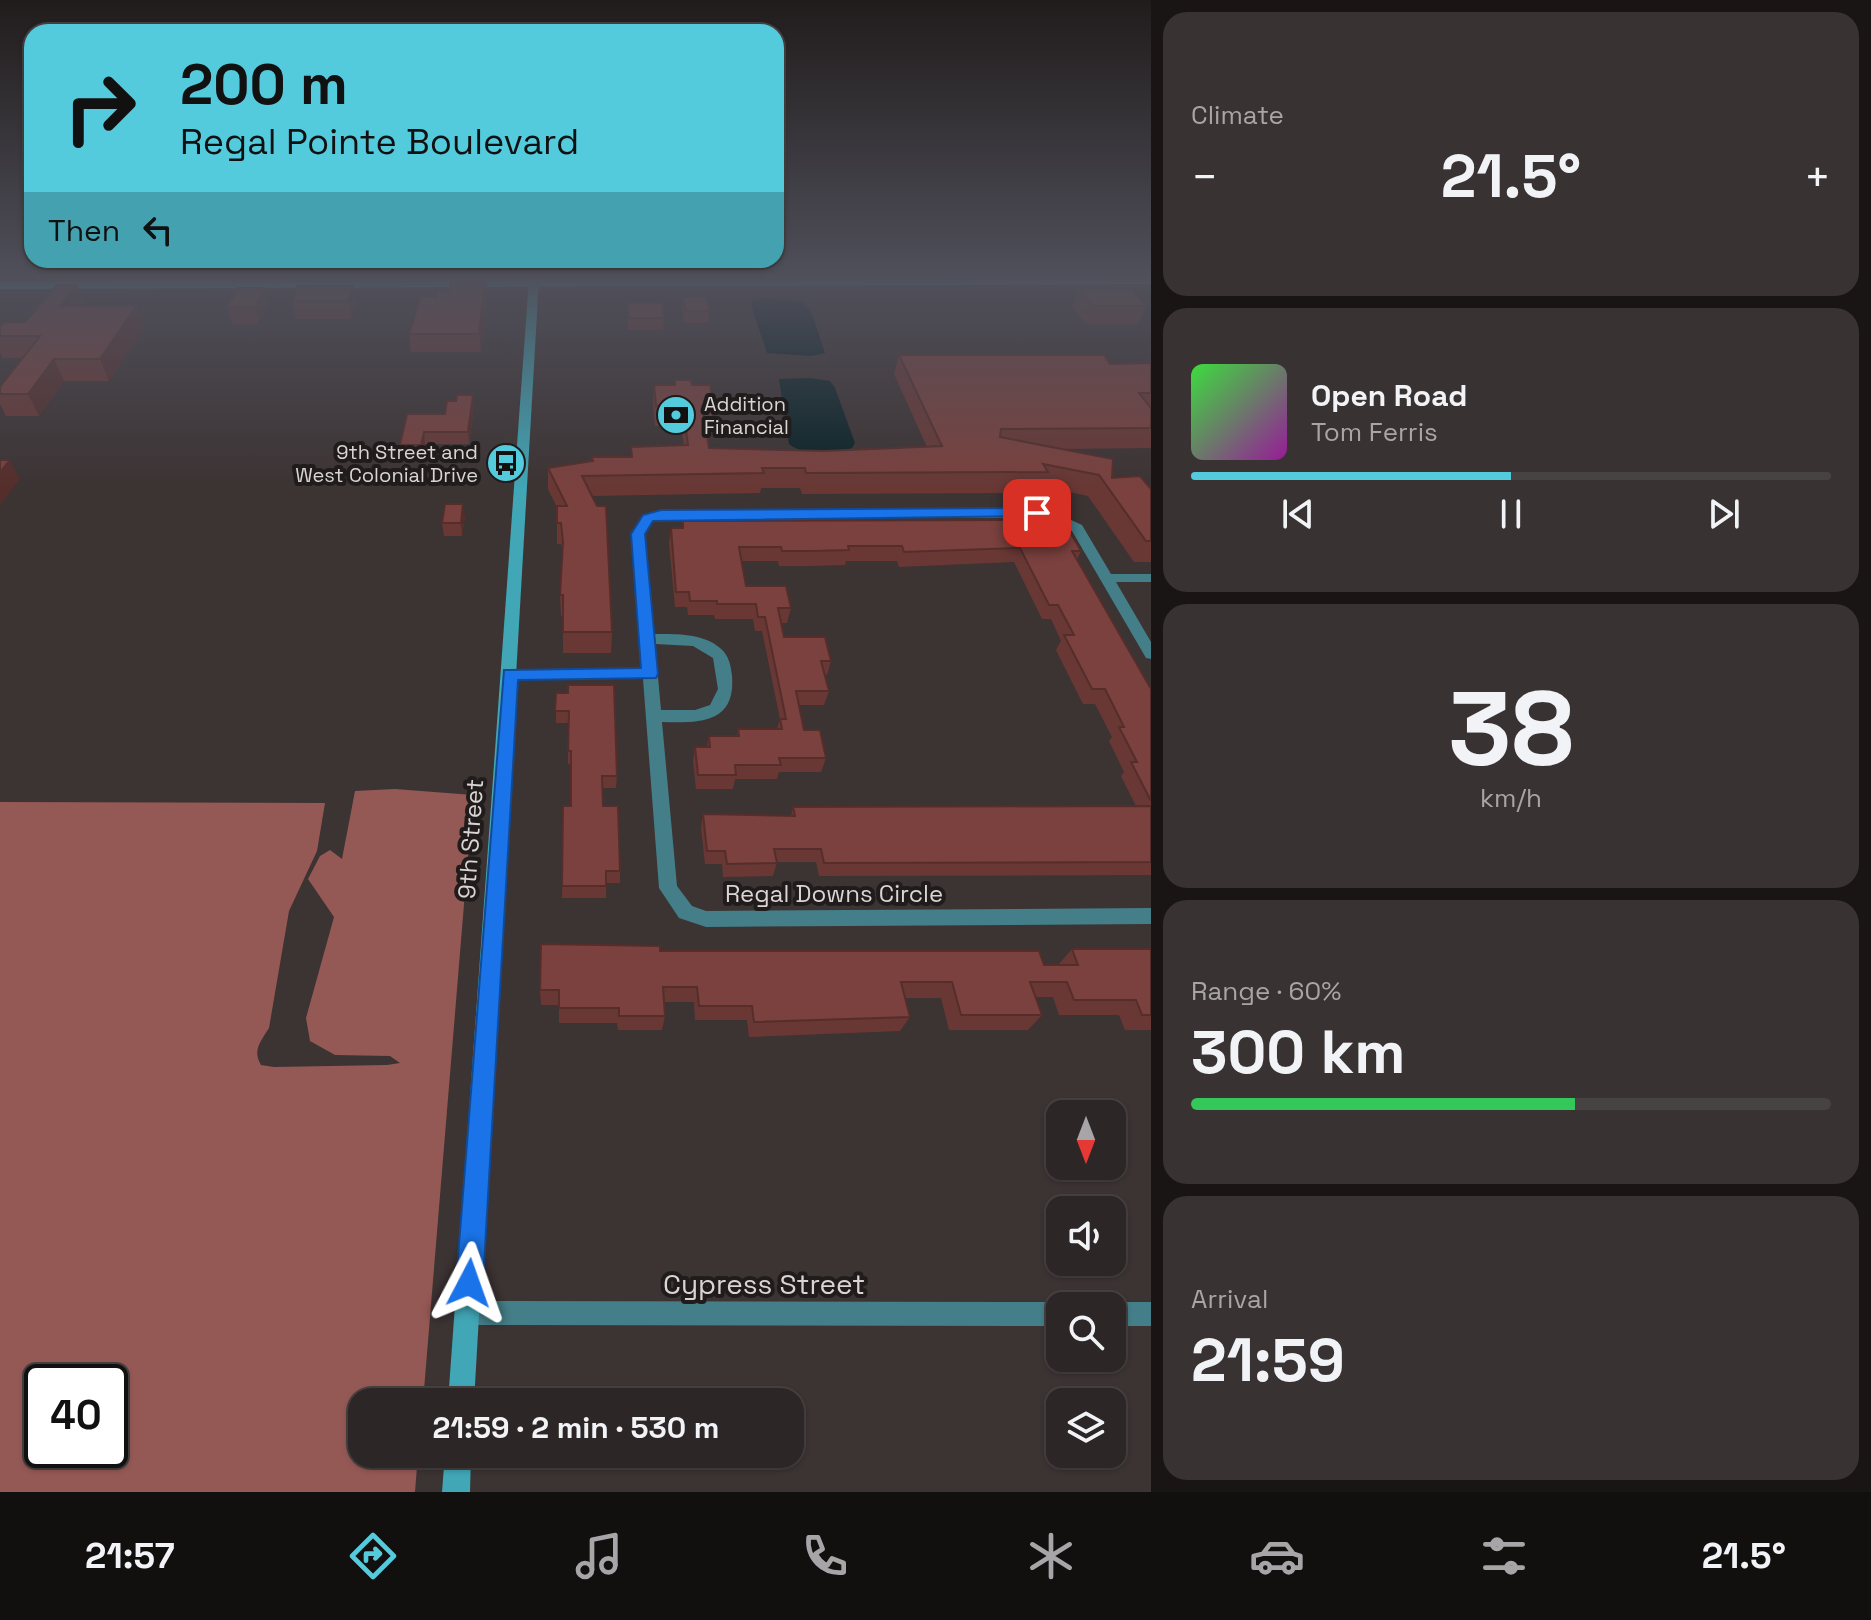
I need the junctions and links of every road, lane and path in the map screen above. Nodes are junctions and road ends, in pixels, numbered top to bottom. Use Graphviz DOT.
graph roads {
  1 [pos="530,349"];
  2 [pos="1106,578"];
  3 [pos="1151,578"];
  4 [pos="647,639"];
  5 [pos="1151,654"];
  6 [pos="510,674"];
  7 [pos="650,674"];
  8 [pos="653,716"];
  9 [pos="1151,916"];
  10 [pos="467,1313"];
  11 [pos="1046,1314"];
  12 [pos="1126,1314"];
  13 [pos="1151,1314"];
  14 [pos="462,1388"];
  15 [pos="457,1468"];
  16 [pos="456,1492"];
  1 -- 6 [label="street, 9th Street"];
  2 -- 3 [label="street"];
  2 -- 4 [label="street, Regal Downs Circle"];
  2 -- 5 [label="street, Regal Downs Circle"];
  4 -- 7 [label="street, Regal Downs Circle"];
  4 -- 8 [label="street"];
  6 -- 7 [label="street"];
  6 -- 10 [label="street, 9th Street"];
  7 -- 8 [label="street, Regal Downs Circle"];
  8 -- 9 [label="street, Regal Downs Circle"];
  10 -- 11 [label="street, Cypress Street"];
  10 -- 14 [label="street, 9th Street"];
  12 -- 13 [label="street"];
  15 -- 16 [label="street"];
}
